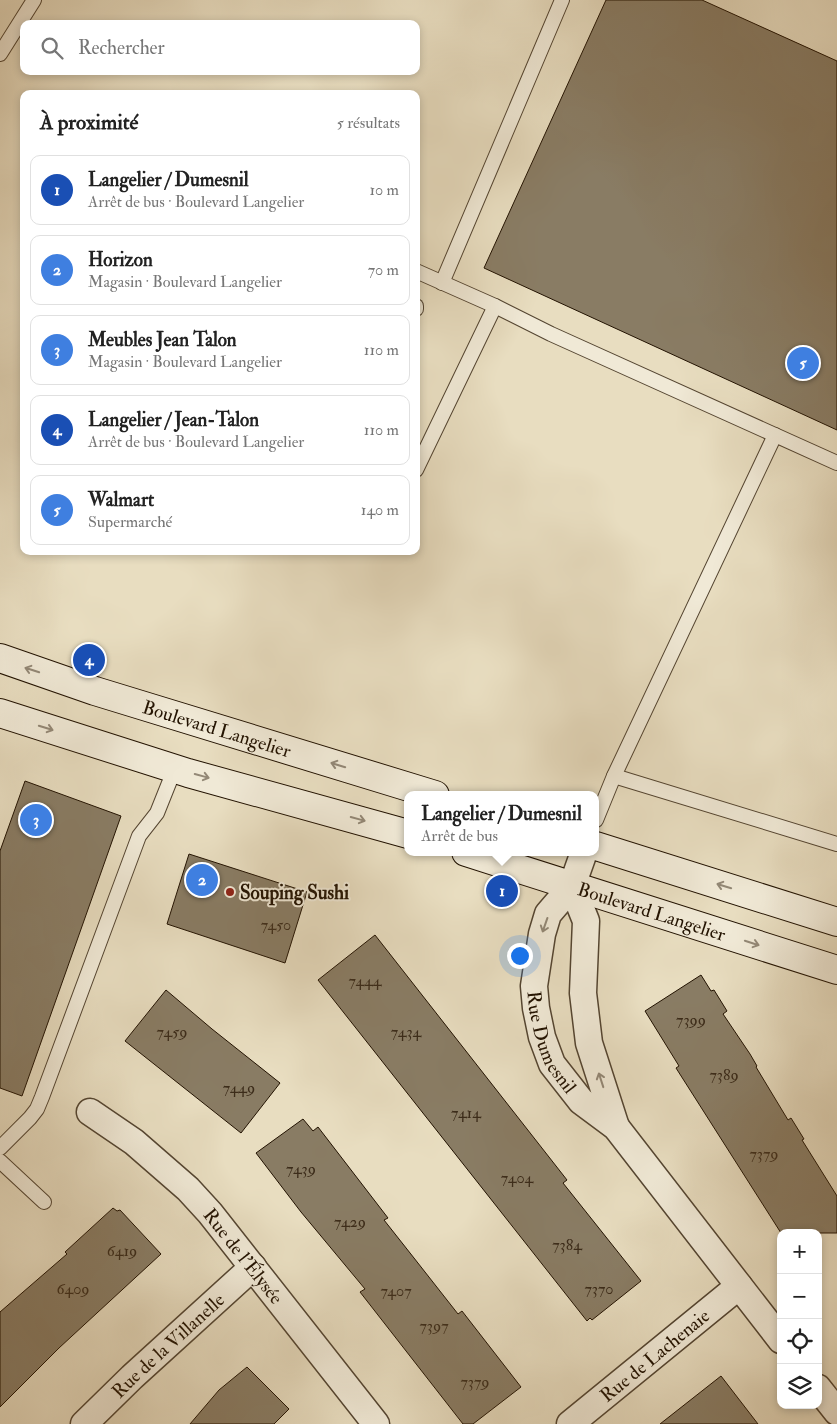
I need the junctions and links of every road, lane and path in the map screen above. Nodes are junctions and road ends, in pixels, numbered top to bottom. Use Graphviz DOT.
graph roads {
  1 [pos="34,0"];
  2 [pos="562,0"];
  3 [pos="21,20"];
  4 [pos="20,22"];
  5 [pos="0,54"];
  6 [pos="420,273"];
  7 [pos="442,282"];
  8 [pos="495,306"];
  9 [pos="775,435"];
  10 [pos="420,462"];
  11 [pos="837,463"];
  12 [pos="0,658"];
  13 [pos="0,713"];
  14 [pos="175,768"];
  15 [pos="614,776"];
  16 [pos="422,791"];
  17 [pos="599,813"];
  18 [pos="404,833"];
  19 [pos="837,844"];
  20 [pos="599,847"];
  21 [pos="478,856"];
  22 [pos="583,856"];
  23 [pos="572,886"];
  24 [pos="837,922"];
  25 [pos="837,970"];
  26 [pos="90,1112"];
  27 [pos="616,1127"];
  28 [pos="0,1148"];
  29 [pos="0,1161"];
  30 [pos="44,1202"];
  31 [pos="254,1267"];
  32 [pos="739,1286"];
  33 [pos="777,1335"];
  34 [pos="822,1393"];
  35 [pos="837,1412"];
  36 [pos="84,1424"];
  37 [pos="376,1424"];
  38 [pos="570,1424"];
  1 -- 3 [label="lane"];
  2 -- 7 [label="lane"];
  4 -- 5 [label="lane"];
  6 -- 7 [label="lane"];
  7 -- 8 [label="lane"];
  8 -- 9 [label="lane"];
  8 -- 10 [label="lane"];
  9 -- 11 [label="lane"];
  9 -- 15 [label="lane"];
  16 -- 12 [label="main road, Boulevard Langelier, one-way"];
  13 -- 14 [label="main road, one-way"];
  14 -- 18 [label="main road, one-way"];
  14 -- 28 [label="lane"];
  15 -- 17 [label="lane"];
  15 -- 19 [label="lane"];
  24 -- 20 [label="main road, one-way"];
  21 -- 23 [label="main road, Boulevard Langelier"];
  22 -- 23 [label="street, Rue Dumesnil"];
  23 -- 25 [label="main road, Boulevard Langelier, one-way"];
  27 -- 23 [label="street, Rue Dumesnil, one-way"];
  23 -- 27 [label="street, Rue Dumesnil, one-way"];
  26 -- 31 [label="street, Rue de l'Élysée"];
  27 -- 32 [label="street, Rue Dumesnil"];
  29 -- 30 [label="lane"];
  31 -- 36 [label="street, Rue de la Villanelle"];
  31 -- 37 [label="street, Rue de l'Élysée"];
  32 -- 33 [label="street, Rue Dumesnil"];
  32 -- 38 [label="street, Rue de Lachenaie"];
  34 -- 35 [label="street"];
}
